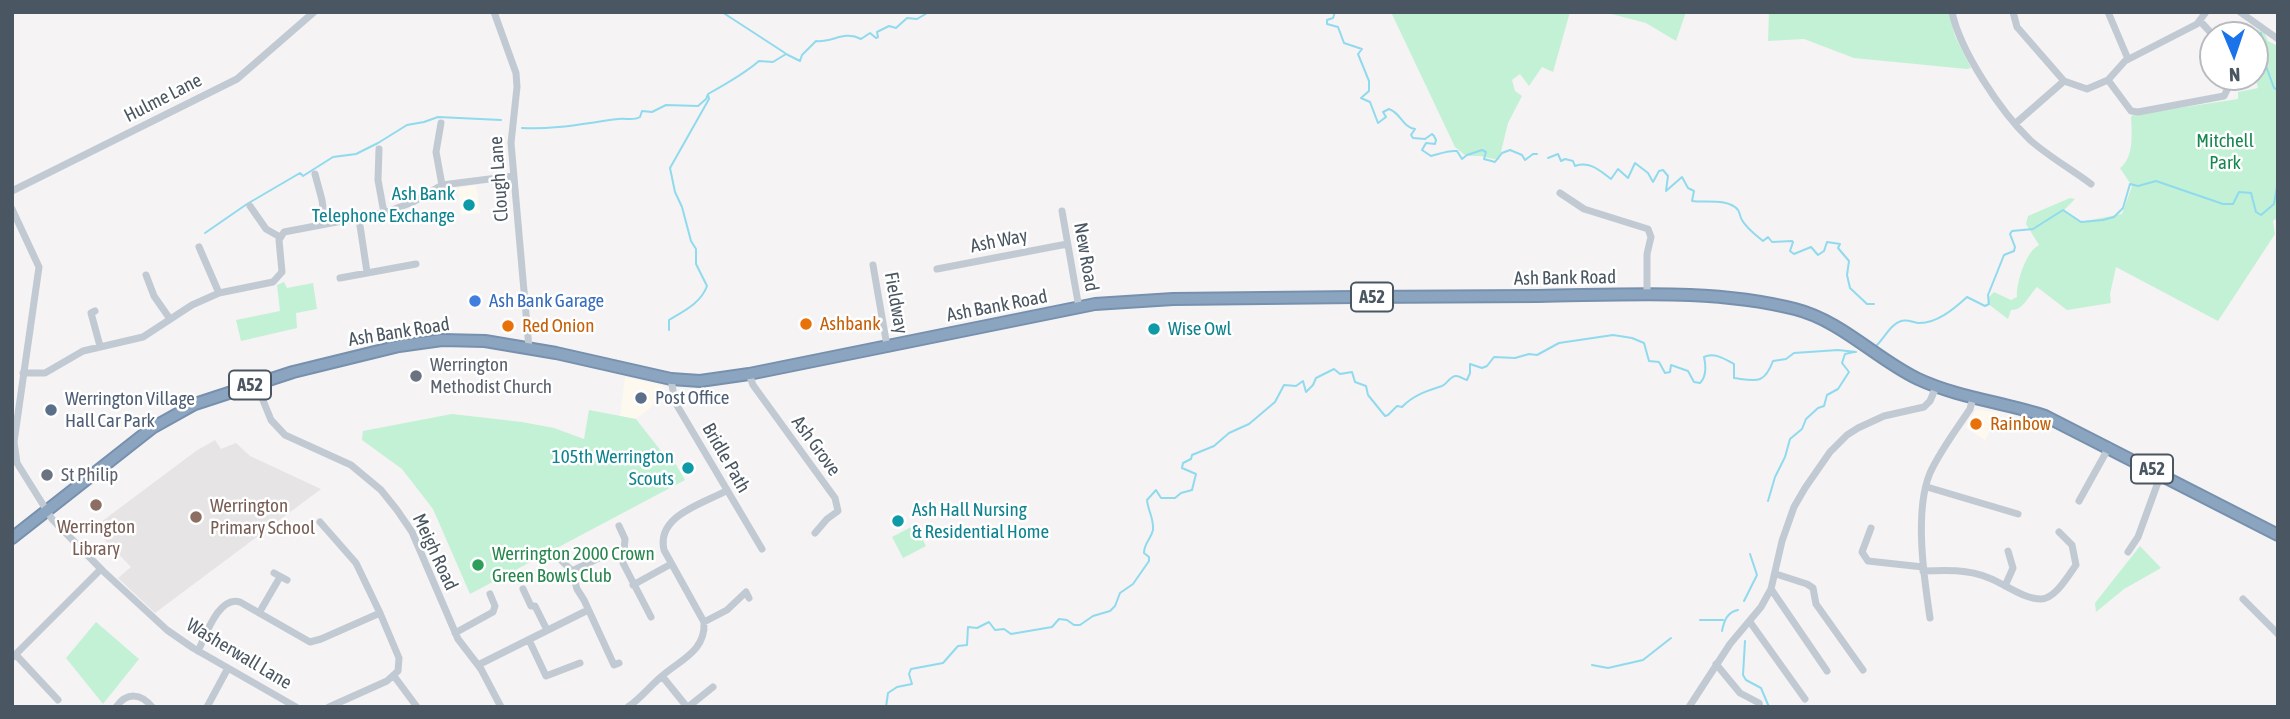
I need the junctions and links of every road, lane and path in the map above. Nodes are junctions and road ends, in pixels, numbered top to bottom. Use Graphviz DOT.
graph roads {
  1 [pos="314,12"];
  2 [pos="494,12"];
  3 [pos="1952,12"];
  4 [pos="2013,12"];
  5 [pos="2108,12"];
  6 [pos="2206,12"];
  7 [pos="2240,12"];
  8 [pos="2200,21"];
  9 [pos="2199,22"];
  10 [pos="2278,39"];
  11 [pos="2129,59"];
  12 [pos="2064,80"];
  13 [pos="2108,80"];
  14 [pos="2226,91"];
  15 [pos="2016,123"];
  16 [pos="437,127"];
  17 [pos="377,153"];
  18 [pos="513,176"];
  19 [pos="319,178"];
  20 [pos="2091,184"];
  21 [pos="442,185"];
  22 [pos="12,191"];
  23 [pos="1560,193"];
  24 [pos="12,209"];
  25 [pos="254,209"];
  26 [pos="1062,211"];
  27 [pos="384,213"];
  28 [pos="359,219"];
  29 [pos="325,223"];
  30 [pos="280,237"];
  31 [pos="1067,244"];
  32 [pos="203,249"];
  33 [pos="416,264"];
  34 [pos="873,265"];
  35 [pos="937,269"];
  36 [pos="367,272"];
  37 [pos="145,275"];
  38 [pos="340,278"];
  39 [pos="219,293"];
  40 [pos="1647,295"];
  41 [pos="1079,307"];
  42 [pos="95,311"];
  43 [pos="170,319"];
  44 [pos="100,346"];
  45 [pos="887,346"];
  46 [pos="529,348"];
  47 [pos="23,373"];
  48 [pos="749,374"];
  49 [pos="671,379"];
  50 [pos="256,383"];
  51 [pos="1936,387"];
  52 [pos="1973,398"];
  53 [pos="13,442"];
  54 [pos="2109,447"];
  55 [pos="2161,474"];
  56 [pos="1927,487"];
  57 [pos="726,491"];
  58 [pos="2079,501"];
  59 [pos="47,510"];
  60 [pos="2018,514"];
  61 [pos="320,522"];
  62 [pos="619,526"];
  63 [pos="1872,528"];
  64 [pos="2059,532"];
  65 [pos="815,533"];
  66 [pos="2278,534"];
  67 [pos="12,538"];
  68 [pos="762,550"];
  69 [pos="2127,552"];
  70 [pos="554,553"];
  71 [pos="2012,555"];
  72 [pos="603,556"];
  73 [pos="671,564"];
  74 [pos="101,569"];
  75 [pos="1923,569"];
  76 [pos="572,571"];
  77 [pos="1776,574"];
  78 [pos="280,577"];
  79 [pos="634,585"];
  80 [pos="2005,586"];
  81 [pos="523,589"];
  82 [pos="1771,589"];
  83 [pos="490,594"];
  84 [pos="749,598"];
  85 [pos="2243,599"];
  86 [pos="588,610"];
  87 [pos="259,613"];
  88 [pos="380,613"];
  89 [pos="651,617"];
  90 [pos="1930,618"];
  91 [pos="704,622"];
  92 [pos="1750,622"];
  93 [pos="547,630"];
  94 [pos="455,633"];
  95 [pos="2278,634"];
  96 [pos="528,640"];
  97 [pos="198,651"];
  98 [pos="14,656"];
  99 [pos="580,663"];
  100 [pos="620,663"];
  101 [pos="1717,664"];
  102 [pos="478,665"];
  103 [pos="228,668"];
  104 [pos="1863,670"];
  105 [pos="1827,671"];
  106 [pos="394,676"];
  107 [pos="662,676"];
  108 [pos="713,687"];
  109 [pos="1805,699"];
  110 [pos="58,700"];
  111 [pos="117,707"];
  112 [pos="152,707"];
  113 [pos="207,707"];
  114 [pos="296,707"];
  115 [pos="329,707"];
  116 [pos="417,707"];
  117 [pos="501,707"];
  118 [pos="628,707"];
  119 [pos="687,707"];
  120 [pos="1689,707"];
  121 [pos="1760,707"];
  1 -- 22 [label="street, Hulme Lane"];
  2 -- 18 [label="street, Clough Lane"];
  3 -- 15 [label="street"];
  4 -- 12 [label="street"];
  5 -- 11 [label="street"];
  6 -- 8 [label="street"];
  7 -- 10 [label="street"];
  9 -- 11 [label="street"];
  11 -- 13 [label="street"];
  12 -- 13 [label="street"];
  12 -- 15 [label="street"];
  13 -- 14 [label="street"];
  15 -- 20 [label="street"];
  16 -- 21 [label="street"];
  17 -- 27 [label="street"];
  18 -- 21 [label="street"];
  18 -- 46 [label="street, Clough Lane"];
  19 -- 29 [label="street"];
  21 -- 27 [label="street"];
  23 -- 40 [label="street"];
  24 -- 47 [label="street"];
  25 -- 30 [label="street"];
  26 -- 31 [label="street, New Road"];
  27 -- 28 [label="street"];
  28 -- 29 [label="street"];
  28 -- 36 [label="street"];
  29 -- 30 [label="street"];
  30 -- 39 [label="street"];
  31 -- 35 [label="street, Ash Way"];
  31 -- 41 [label="street, New Road"];
  32 -- 39 [label="street"];
  33 -- 36 [label="street"];
  34 -- 45 [label="street, Fieldway"];
  36 -- 38 [label="street"];
  37 -- 43 [label="street"];
  39 -- 43 [label="street"];
  40 -- 41 [label="highway, Ash Bank Road / A52"];
  40 -- 51 [label="highway, Ash Bank Road / A52"];
  41 -- 45 [label="highway, Ash Bank Road / A52"];
  42 -- 44 [label="street"];
  43 -- 44 [label="street"];
  44 -- 47 [label="street"];
  45 -- 48 [label="highway, Ash Bank Road / A52"];
  46 -- 49 [label="highway, Ash Bank Road / A52"];
  46 -- 50 [label="highway, Ash Bank Road / A52"];
  47 -- 53 [label="street"];
  48 -- 49 [label="highway, Ash Bank Road / A52"];
  48 -- 65 [label="street, Ash Grove"];
  49 -- 57 [label="street, Bridle Path"];
  50 -- 59 [label="highway, Ash Bank Road / A52"];
  50 -- 94 [label="street, Meigh Road"];
  51 -- 52 [label="highway, Ash Bank Road / A52"];
  51 -- 77 [label="street"];
  52 -- 54 [label="highway, Ash Bank Road / A52"];
  52 -- 56 [label="street"];
  53 -- 59 [label="street, Washerwall Lane"];
  54 -- 55 [label="highway, A52"];
  54 -- 58 [label="street"];
  55 -- 66 [label="highway, A52"];
  55 -- 69 [label="street"];
  56 -- 60 [label="street"];
  56 -- 75 [label="street"];
  57 -- 68 [label="street, Bridle Path"];
  57 -- 73 [label="street"];
  59 -- 67 [label="highway, Ash Bank Road / A52"];
  59 -- 74 [label="street, Washerwall Lane"];
  61 -- 88 [label="street"];
  62 -- 79 [label="street"];
  63 -- 75 [label="street"];
  64 -- 80 [label="street"];
  70 -- 76 [label="street"];
  71 -- 80 [label="street"];
  72 -- 76 [label="street"];
  73 -- 79 [label="street"];
  73 -- 91 [label="street"];
  74 -- 97 [label="street, Washerwall Lane"];
  74 -- 98 [label="street"];
  75 -- 80 [label="street"];
  75 -- 90 [label="street"];
  76 -- 86 [label="street"];
  77 -- 82 [label="street"];
  77 -- 104 [label="street"];
  78 -- 87 [label="street"];
  79 -- 89 [label="street"];
  81 -- 93 [label="street"];
  82 -- 92 [label="street"];
  82 -- 105 [label="street"];
  83 -- 94 [label="street"];
  84 -- 91 [label="street"];
  85 -- 95 [label="street"];
  86 -- 93 [label="street"];
  86 -- 100 [label="street"];
  87 -- 88 [label="street"];
  87 -- 97 [label="street"];
  88 -- 106 [label="street"];
  91 -- 107 [label="street"];
  92 -- 101 [label="street"];
  92 -- 109 [label="street"];
  93 -- 96 [label="street"];
  94 -- 102 [label="street, Meigh Road"];
  96 -- 99 [label="street"];
  96 -- 102 [label="street"];
  97 -- 103 [label="street, Washerwall Lane"];
  98 -- 110 [label="street"];
  101 -- 120 [label="street"];
  101 -- 121 [label="street"];
  102 -- 117 [label="street, Meigh Road"];
  103 -- 113 [label="street"];
  103 -- 114 [label="street, Washerwall Lane"];
  106 -- 115 [label="street"];
  106 -- 116 [label="street"];
  107 -- 118 [label="street"];
  107 -- 119 [label="street"];
  108 -- 119 [label="street"];
  111 -- 112 [label="street"];
}
